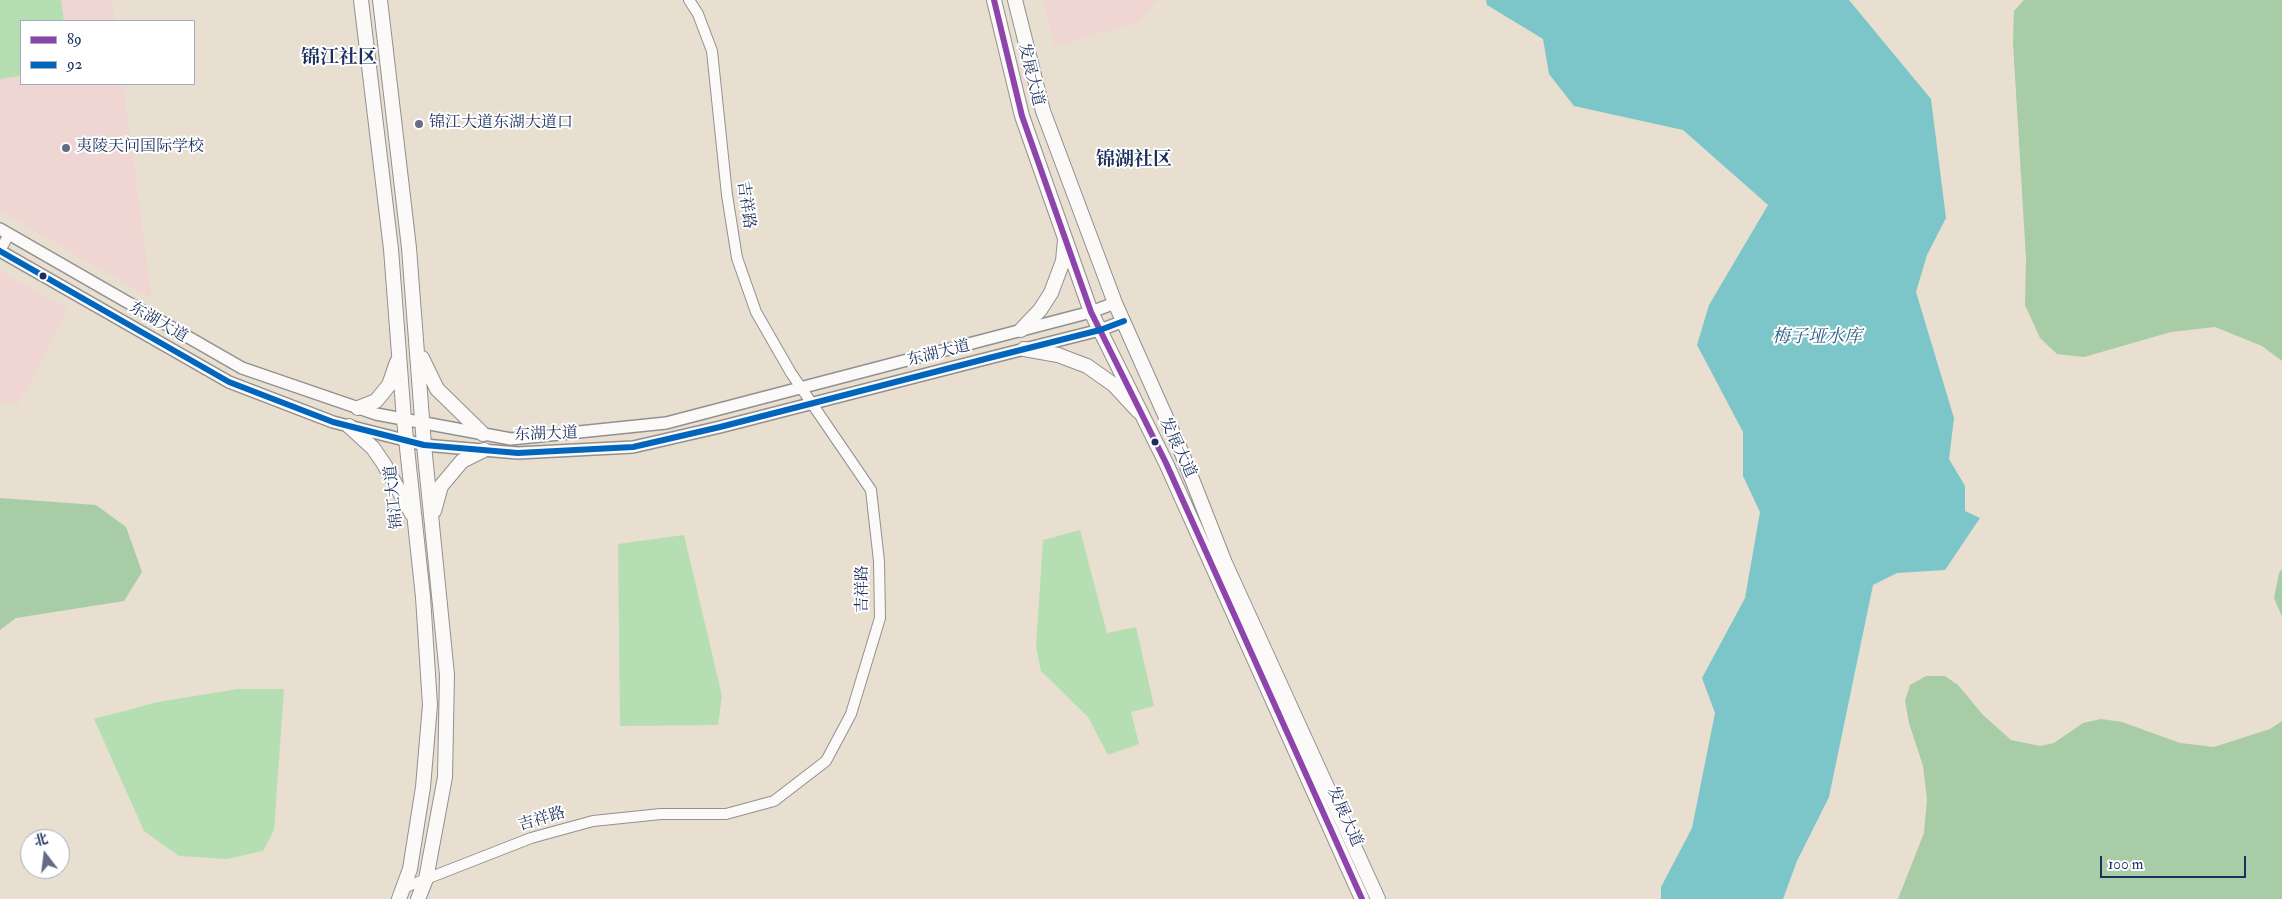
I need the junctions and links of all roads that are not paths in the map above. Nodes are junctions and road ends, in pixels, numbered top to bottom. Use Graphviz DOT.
graph roads {
  1 [pos="361,0"];
  2 [pos="380,0"];
  3 [pos="689,0"];
  4 [pos="994,0"];
  5 [pos="1016,0"];
  6 [pos="5,232"];
  7 [pos="1065,240"];
  8 [pos="0,251"];
  9 [pos="1115,303"];
  10 [pos="1090,312"];
  11 [pos="1124,321"];
  12 [pos="1021,330"];
  13 [pos="1100,330"];
  14 [pos="418,349"];
  15 [pos="1024,349"];
  16 [pos="400,354"];
  17 [pos="801,388"];
  18 [pos="812,403"];
  19 [pos="358,408"];
  20 [pos="1142,416"];
  21 [pos="404,420"];
  22 [pos="424,423"];
  23 [pos="349,426"];
  24 [pos="483,434"];
  25 [pos="407,441"];
  26 [pos="424,445"];
  27 [pos="484,450"];
  28 [pos="415,520"];
  29 [pos="432,521"];
  30 [pos="426,879"];
  31 [pos="401,894"];
  32 [pos="418,899"];
  33 [pos="1362,899"];
  34 [pos="1378,899"];
  1 -- 16 [label="main road, 锦江大道"];
  2 -- 14 [label="main road, 锦江大道"];
  3 -- 17 [label="street, 吉祥路"];
  4 -- 7 [label="main road, 发展大道"];
  5 -- 9 [label="main road, 发展大道"];
  6 -- 8 [label="street"];
  6 -- 19 [label="main road, 东湖大道"];
  7 -- 10 [label="main road, 发展大道"];
  7 -- 12 [label="main road"];
  8 -- 23 [label="main road, 东湖大道"];
  9 -- 10 [label="main road, 东湖大道"];
  9 -- 11 [label="main road, 发展大道"];
  10 -- 12 [label="main road, 东湖大道"];
  10 -- 13 [label="main road, 发展大道"];
  11 -- 13 [label="main road, 东湖大道"];
  11 -- 34 [label="main road, 发展大道"];
  12 -- 17 [label="main road, 东湖大道"];
  13 -- 15 [label="main road, 东湖大道"];
  13 -- 20 [label="main road, 发展大道"];
  14 -- 22 [label="main road, 锦江大道"];
  14 -- 24 [label="main road"];
  15 -- 18 [label="main road, 东湖大道"];
  15 -- 20 [label="main road"];
  16 -- 19 [label="main road"];
  16 -- 21 [label="main road, 锦江大道"];
  17 -- 18 [label="street, 吉祥路"];
  17 -- 24 [label="main road, 东湖大道"];
  18 -- 27 [label="main road, 东湖大道"];
  18 -- 30 [label="street, 吉祥路"];
  19 -- 21 [label="main road, 东湖大道"];
  20 -- 33 [label="main road, 发展大道"];
  21 -- 22 [label="main road, 东湖大道"];
  21 -- 25 [label="main road, 锦江大道"];
  22 -- 24 [label="main road, 东湖大道"];
  22 -- 26 [label="main road, 锦江大道"];
  23 -- 25 [label="main road, 东湖大道"];
  23 -- 28 [label="main road"];
  25 -- 26 [label="main road, 东湖大道"];
  25 -- 28 [label="main road, 锦江大道"];
  26 -- 27 [label="main road, 东湖大道"];
  26 -- 29 [label="main road, 锦江大道"];
  27 -- 29 [label="main road"];
  28 -- 31 [label="main road, 锦江大道"];
  29 -- 30 [label="main road, 锦江大道"];
  30 -- 31 [label="street, 吉祥路"];
  30 -- 32 [label="main road, 锦江大道"];
}
